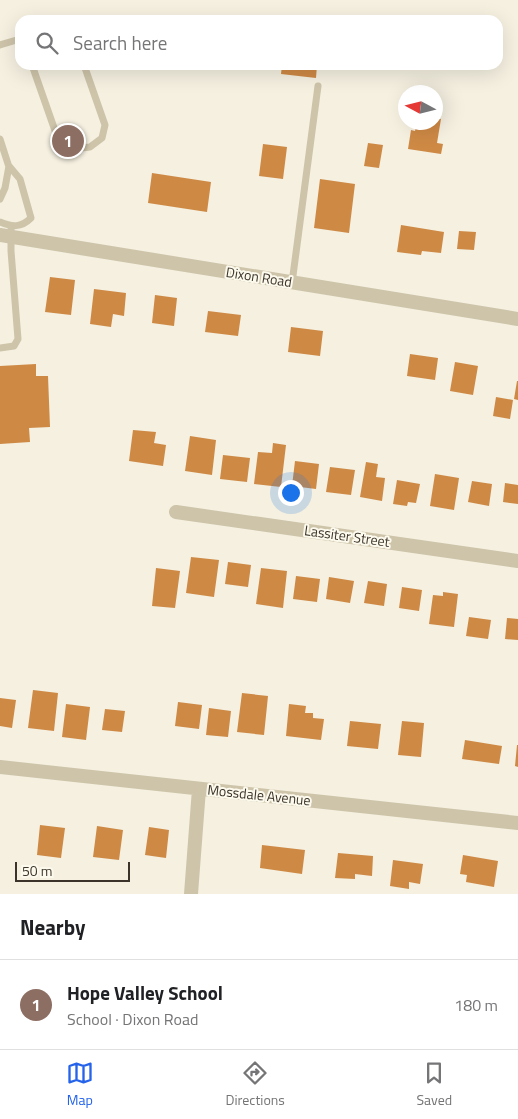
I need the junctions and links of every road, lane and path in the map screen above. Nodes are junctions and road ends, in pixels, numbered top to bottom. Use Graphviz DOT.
graph roads {
  1 [pos="15,40"];
  2 [pos="0,45"];
  3 [pos="34,70"];
  4 [pos="86,70"];
  5 [pos="318,86"];
  6 [pos="0,139"];
  7 [pos="9,167"];
  8 [pos="0,199"];
  9 [pos="0,222"];
  10 [pos="7,232"];
  11 [pos="292,283"];
  12 [pos="518,319"];
  13 [pos="0,348"];
  14 [pos="176,512"];
  15 [pos="518,561"];
  16 [pos="0,767"];
  17 [pos="199,789"];
  18 [pos="518,823"];
  19 [pos="191,894"];
  1 -- 2 [label="lane"];
  3 -- 4 [label="lane"];
  5 -- 11 [label="lane"];
  6 -- 7 [label="lane"];
  7 -- 8 [label="lane"];
  7 -- 10 [label="lane"];
  9 -- 10 [label="lane"];
  10 -- 11 [label="street, Dixon Road"];
  10 -- 13 [label="lane"];
  11 -- 12 [label="street, Dixon Road"];
  14 -- 15 [label="street, Lassiter Street"];
  16 -- 17 [label="street, Mossdale Avenue"];
  17 -- 18 [label="street, Mossdale Avenue"];
  17 -- 19 [label="street"];
}
